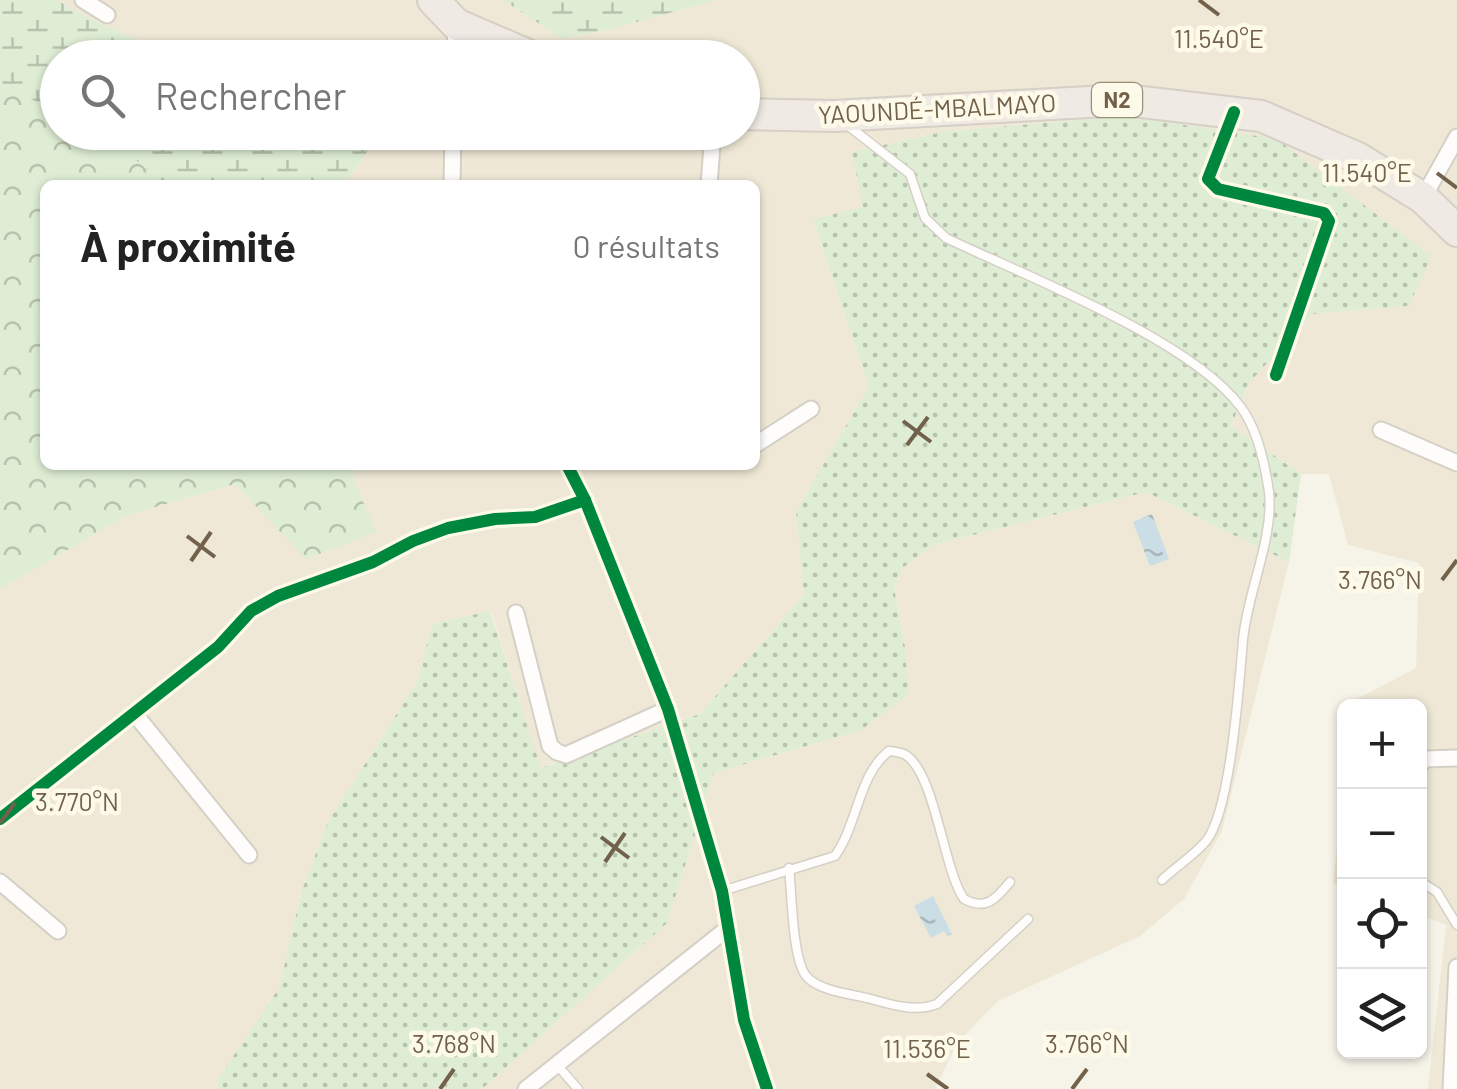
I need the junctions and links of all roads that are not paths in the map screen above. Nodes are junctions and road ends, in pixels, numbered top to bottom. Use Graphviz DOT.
graph roads {
  1 [pos="83,0"];
  2 [pos="433,0"];
  3 [pos="106,15"];
  4 [pos="456,24"];
  5 [pos="456,40"];
  6 [pos="493,40"];
  7 [pos="1234,112"];
  8 [pos="760,114"];
  9 [pos="834,116"];
  10 [pos="1457,137"];
  11 [pos="453,150"];
  12 [pos="712,150"];
  13 [pos="452,180"];
  14 [pos="709,180"];
  15 [pos="1423,198"];
  16 [pos="1457,231"];
  17 [pos="1276,375"];
  18 [pos="811,410"];
  19 [pos="1381,430"];
  20 [pos="760,442"];
  21 [pos="1457,464"];
  22 [pos="570,470"];
  23 [pos="585,500"];
  24 [pos="516,613"];
  25 [pos="668,708"];
  26 [pos="134,713"];
  27 [pos="1457,758"];
  28 [pos="1427,759"];
  29 [pos="0,819"];
  30 [pos="249,855"];
  31 [pos="790,868"];
  32 [pos="1162,880"];
  33 [pos="0,882"];
  34 [pos="1010,882"];
  35 [pos="1427,886"];
  36 [pos="722,890"];
  37 [pos="1028,920"];
  38 [pos="1457,925"];
  39 [pos="728,928"];
  40 [pos="58,931"];
  41 [pos="1457,967"];
  42 [pos="557,1065"];
  43 [pos="526,1089"];
  44 [pos="578,1089"];
  45 [pos="767,1089"];
  46 [pos="1451,1089"];
  1 -- 3 [label="street"];
  2 -- 4 [label="highway"];
  4 -- 5 [label="street"];
  4 -- 6 [label="highway"];
  7 -- 9 [label="highway, YAOUNDÉ-MBALMAYO / N2"];
  7 -- 15 [label="highway, YAOUNDÉ-MBALMAYO / N2"];
  7 -- 17 [label="street"];
  8 -- 9 [label="highway, YAOUNDÉ-MBALMAYO / N2"];
  9 -- 32 [label="lane"];
  10 -- 15 [label="street"];
  11 -- 13 [label="street"];
  12 -- 14 [label="street"];
  15 -- 16 [label="highway, YAOUNDÉ-MBALMAYO / N2"];
  18 -- 20 [label="street"];
  19 -- 21 [label="street"];
  22 -- 23 [label="street"];
  23 -- 25 [label="street"];
  23 -- 26 [label="street"];
  24 -- 25 [label="street"];
  25 -- 36 [label="street"];
  26 -- 29 [label="street"];
  26 -- 30 [label="street"];
  27 -- 28 [label="street"];
  31 -- 34 [label="lane"];
  31 -- 36 [label="lane"];
  31 -- 37 [label="lane"];
  33 -- 40 [label="street"];
  35 -- 38 [label="lane"];
  36 -- 39 [label="street"];
  39 -- 42 [label="street"];
  39 -- 45 [label="street"];
  41 -- 46 [label="street"];
  42 -- 43 [label="street"];
  42 -- 44 [label="lane"];
}
